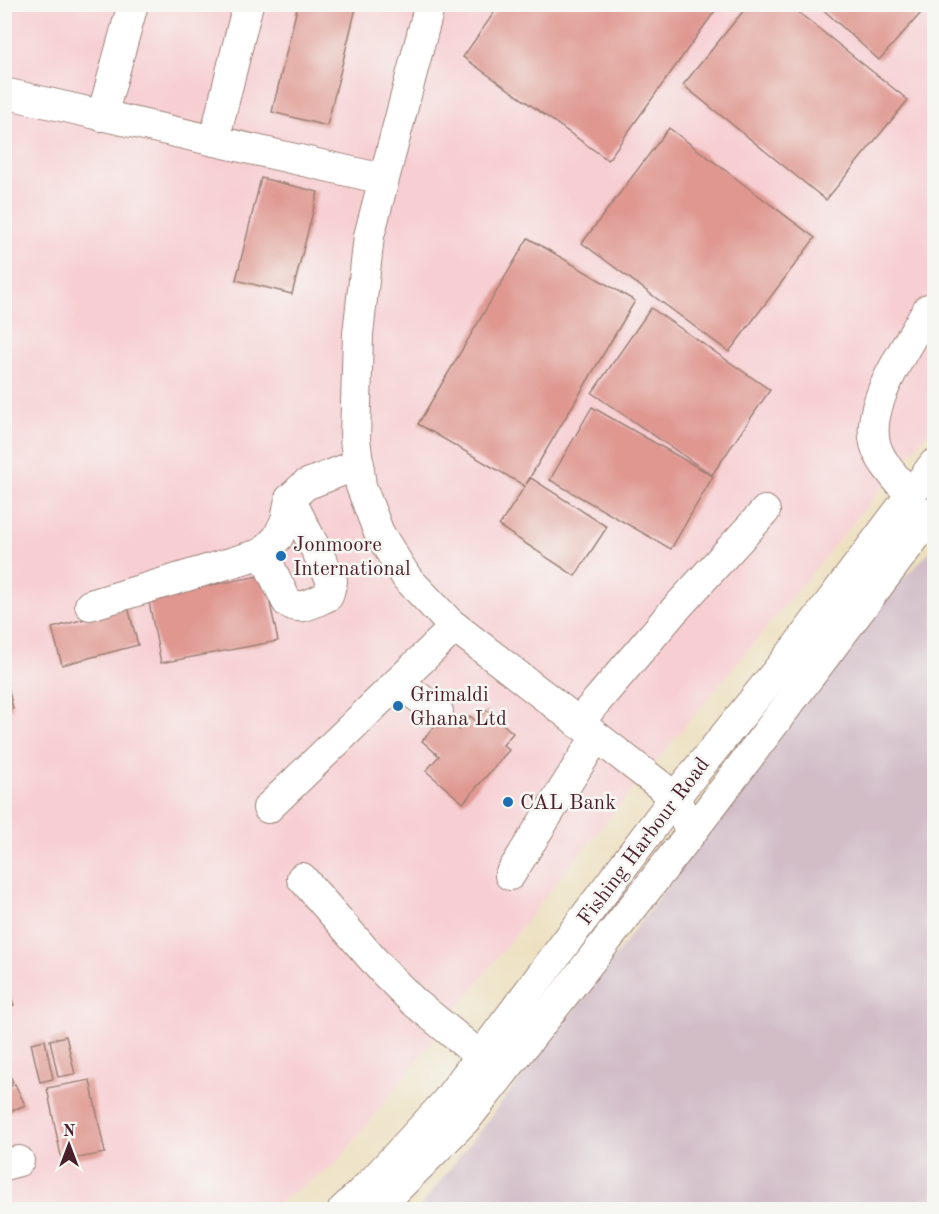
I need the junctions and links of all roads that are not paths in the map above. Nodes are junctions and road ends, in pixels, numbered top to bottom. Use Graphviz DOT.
graph roads {
  1 [pos="133,4"];
  2 [pos="248,4"];
  3 [pos="430,4"];
  4 [pos="4,93"];
  5 [pos="102,116"];
  6 [pos="214,141"];
  7 [pos="383,179"];
  8 [pos="928,309"];
  9 [pos="358,464"];
  10 [pos="934,464"];
  11 [pos="910,495"];
  12 [pos="290,499"];
  13 [pos="765,511"];
  14 [pos="934,512"];
  15 [pos="263,553"];
  16 [pos="90,605"];
  17 [pos="454,627"];
  18 [pos="398,682"];
  19 [pos="438,712"];
  20 [pos="587,730"];
  21 [pos="675,797"];
  22 [pos="268,808"];
  23 [pos="691,833"];
  24 [pos="510,875"];
  25 [pos="302,878"];
  26 [pos="480,1056"];
  27 [pos="343,1209"];
  28 [pos="376,1209"];
  1 -- 5 [label="street"];
  2 -- 6 [label="street"];
  3 -- 7 [label="street"];
  4 -- 5 [label="street"];
  5 -- 6 [label="street"];
  6 -- 7 [label="street"];
  7 -- 9 [label="street"];
  8 -- 11 [label="street"];
  9 -- 12 [label="street"];
  9 -- 17 [label="street"];
  10 -- 11 [label="street, Fishing Harbour Road"];
  11 -- 21 [label="street, Fishing Harbour Road"];
  12 -- 15 [label="street"];
  12 -- 15 [label="street"];
  13 -- 20 [label="street"];
  14 -- 23 [label="street, Fishing Harbour Road"];
  15 -- 16 [label="street"];
  17 -- 18 [label="street"];
  17 -- 20 [label="street"];
  18 -- 19 [label="street"];
  18 -- 22 [label="street"];
  20 -- 21 [label="street"];
  20 -- 24 [label="street"];
  21 -- 23 [label="street"];
  21 -- 26 [label="street, Fishing Harbour Road"];
  23 -- 28 [label="street, Fishing Harbour Road"];
  25 -- 26 [label="street"];
  26 -- 27 [label="street, Fishing Harbour Road"];
}
